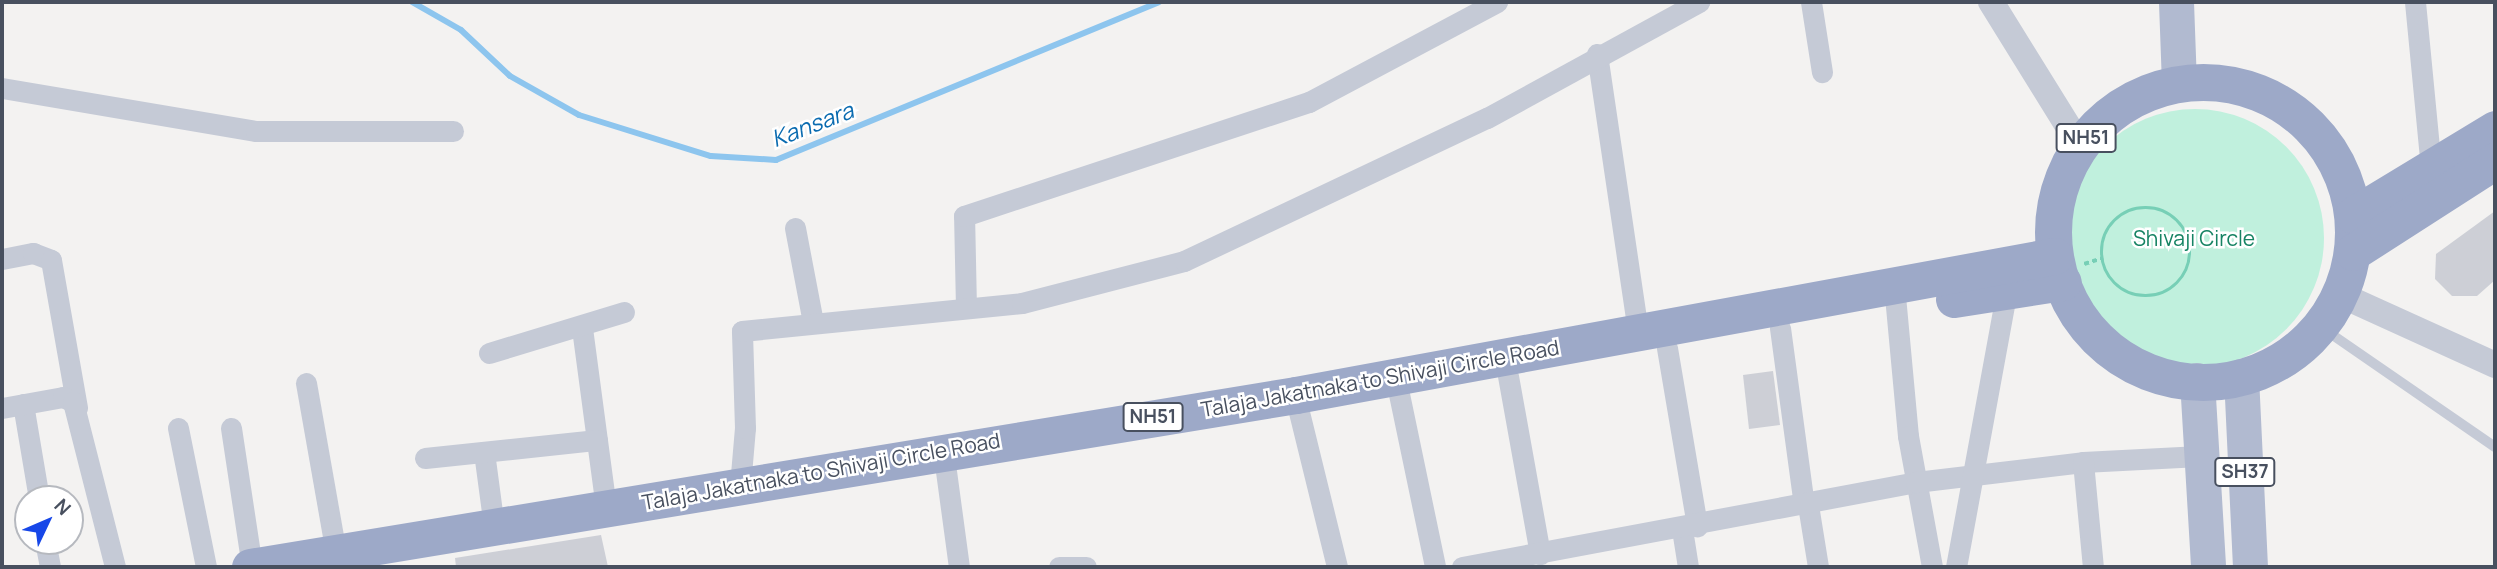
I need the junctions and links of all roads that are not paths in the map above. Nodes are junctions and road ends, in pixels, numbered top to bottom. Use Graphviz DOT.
graph roads {
  1 [pos="1497,2"];
  2 [pos="1699,2"];
  3 [pos="1811,2"];
  4 [pos="1991,2"];
  5 [pos="2176,2"];
  6 [pos="2415,2"];
  7 [pos="1597,54"];
  8 [pos="1822,72"];
  9 [pos="2179,82"];
  10 [pos="2,88"];
  11 [pos="2495,129"];
  12 [pos="453,131"];
  13 [pos="2079,144"];
  14 [pos="2495,162"];
  15 [pos="2431,168"];
  16 [pos="2353,215"];
  17 [pos="795,228"];
  18 [pos="2353,252"];
  19 [pos="2,259"];
  20 [pos="2058,269"];
  21 [pos="2007,290"];
  22 [pos="2341,295"];
  23 [pos="1895,297"];
  24 [pos="966,308"];
  25 [pos="624,312"];
  26 [pos="813,322"];
  27 [pos="2321,327"];
  28 [pos="582,328"];
  29 [pos="1780,328"];
  30 [pos="1652,340"];
  31 [pos="489,353"];
  32 [pos="2495,365"];
  33 [pos="1508,376"];
  34 [pos="2241,376"];
  35 [pos="2197,380"];
  36 [pos="306,383"];
  37 [pos="1399,394"];
  38 [pos="23,404"];
  39 [pos="2,408"];
  40 [pos="76,408"];
  41 [pos="1299,412"];
  42 [pos="178,428"];
  43 [pos="231,428"];
  44 [pos="597,440"];
  45 [pos="2495,447"];
  46 [pos="484,452"];
  47 [pos="2200,456"];
  48 [pos="425,458"];
  49 [pos="944,458"];
  50 [pos="2083,462"];
  51 [pos="1974,475"];
  52 [pos="1916,482"];
  53 [pos="36,485"];
  54 [pos="740,486"];
  55 [pos="1806,505"];
  56 [pos="606,508"];
  57 [pos="494,527"];
  58 [pos="1690,527"];
  59 [pos="337,553"];
  60 [pos="1540,554"];
  61 [pos="1574,557"];
  62 [pos="115,567"];
  63 [pos="206,567"];
  64 [pos="251,567"];
  65 [pos="391,567"];
  66 [pos="959,567"];
  67 [pos="1059,567"];
  68 [pos="1086,567"];
  69 [pos="1337,567"];
  70 [pos="1435,567"];
  71 [pos="1466,567"];
  72 [pos="1688,567"];
  73 [pos="1818,567"];
  74 [pos="1931,567"];
  75 [pos="1956,567"];
  76 [pos="2093,567"];
  77 [pos="2208,567"];
  78 [pos="2250,567"];
  1 -- 24 [label="street"];
  2 -- 7 [label="street"];
  3 -- 8 [label="street"];
  4 -- 13 [label="street"];
  5 -- 9 [label="main road"];
  6 -- 15 [label="street"];
  7 -- 24 [label="street"];
  7 -- 30 [label="street"];
  9 -- 13 [label="highway, NH51"];
  9 -- 16 [label="highway, NH51"];
  10 -- 12 [label="street"];
  11 -- 15 [label="highway"];
  13 -- 20 [label="highway, NH51"];
  14 -- 18 [label="highway"];
  15 -- 16 [label="highway"];
  16 -- 18 [label="highway, NH51"];
  17 -- 26 [label="street"];
  18 -- 22 [label="highway, NH51"];
  19 -- 40 [label="street"];
  20 -- 21 [label="highway, Talaja Jakatnaka to Shivaji Circle Road / NH51"];
  20 -- 23 [label="highway, Talaja Jakatnaka to Shivaji Circle Road / NH51"];
  20 -- 35 [label="highway, NH51"];
  21 -- 23 [label="highway, Talaja Jakatnaka to Shivaji Circle Road / NH51"];
  21 -- 51 [label="street"];
  22 -- 27 [label="highway, NH51"];
  22 -- 32 [label="street"];
  23 -- 29 [label="highway, Talaja Jakatnaka to Shivaji Circle Road / NH51"];
  23 -- 30 [label="highway, Talaja Jakatnaka to Shivaji Circle Road / NH51"];
  23 -- 52 [label="street"];
  24 -- 26 [label="street"];
  25 -- 28 [label="street"];
  26 -- 54 [label="street"];
  27 -- 34 [label="highway, NH51"];
  27 -- 45 [label="lane"];
  28 -- 31 [label="street"];
  28 -- 44 [label="street"];
  29 -- 30 [label="highway, Talaja Jakatnaka to Shivaji Circle Road / NH51"];
  29 -- 55 [label="street"];
  30 -- 33 [label="highway, Talaja Jakatnaka to Shivaji Circle Road / NH51"];
  30 -- 49 [label="highway, Talaja Jakatnaka to Shivaji Circle Road / NH51"];
  30 -- 58 [label="street"];
  33 -- 37 [label="highway, Talaja Jakatnaka to Shivaji Circle Road / NH51"];
  33 -- 60 [label="street"];
  34 -- 35 [label="highway, NH51"];
  34 -- 78 [label="main road, SH37"];
  35 -- 47 [label="main road, SH37"];
  36 -- 59 [label="street"];
  37 -- 41 [label="highway, Talaja Jakatnaka to Shivaji Circle Road / NH51"];
  37 -- 70 [label="street"];
  38 -- 39 [label="street"];
  38 -- 40 [label="street"];
  38 -- 53 [label="street"];
  40 -- 62 [label="street"];
  41 -- 49 [label="highway, Talaja Jakatnaka to Shivaji Circle Road / NH51"];
  41 -- 69 [label="street"];
  42 -- 63 [label="street"];
  43 -- 64 [label="street"];
  44 -- 46 [label="street"];
  44 -- 56 [label="street"];
  46 -- 48 [label="street"];
  46 -- 57 [label="street"];
  47 -- 50 [label="street"];
  47 -- 77 [label="main road, SH37"];
  49 -- 54 [label="highway, Talaja Jakatnaka to Shivaji Circle Road / NH51"];
  49 -- 65 [label="highway, Talaja Jakatnaka to Shivaji Circle Road / NH51"];
  49 -- 66 [label="street"];
  50 -- 51 [label="street"];
  50 -- 76 [label="street"];
  51 -- 52 [label="street"];
  51 -- 75 [label="street"];
  52 -- 55 [label="street"];
  52 -- 74 [label="street"];
  54 -- 56 [label="highway, Talaja Jakatnaka to Shivaji Circle Road / NH51"];
  55 -- 58 [label="street"];
  55 -- 73 [label="street"];
  56 -- 57 [label="highway, Talaja Jakatnaka to Shivaji Circle Road / NH51"];
  57 -- 59 [label="highway, Talaja Jakatnaka to Shivaji Circle Road / NH51"];
  58 -- 61 [label="street"];
  58 -- 72 [label="street"];
  59 -- 64 [label="highway, Talaja Jakatnaka to Shivaji Circle Road / NH51"];
  60 -- 61 [label="street"];
  60 -- 71 [label="street"];
  67 -- 68 [label="street"];
}
